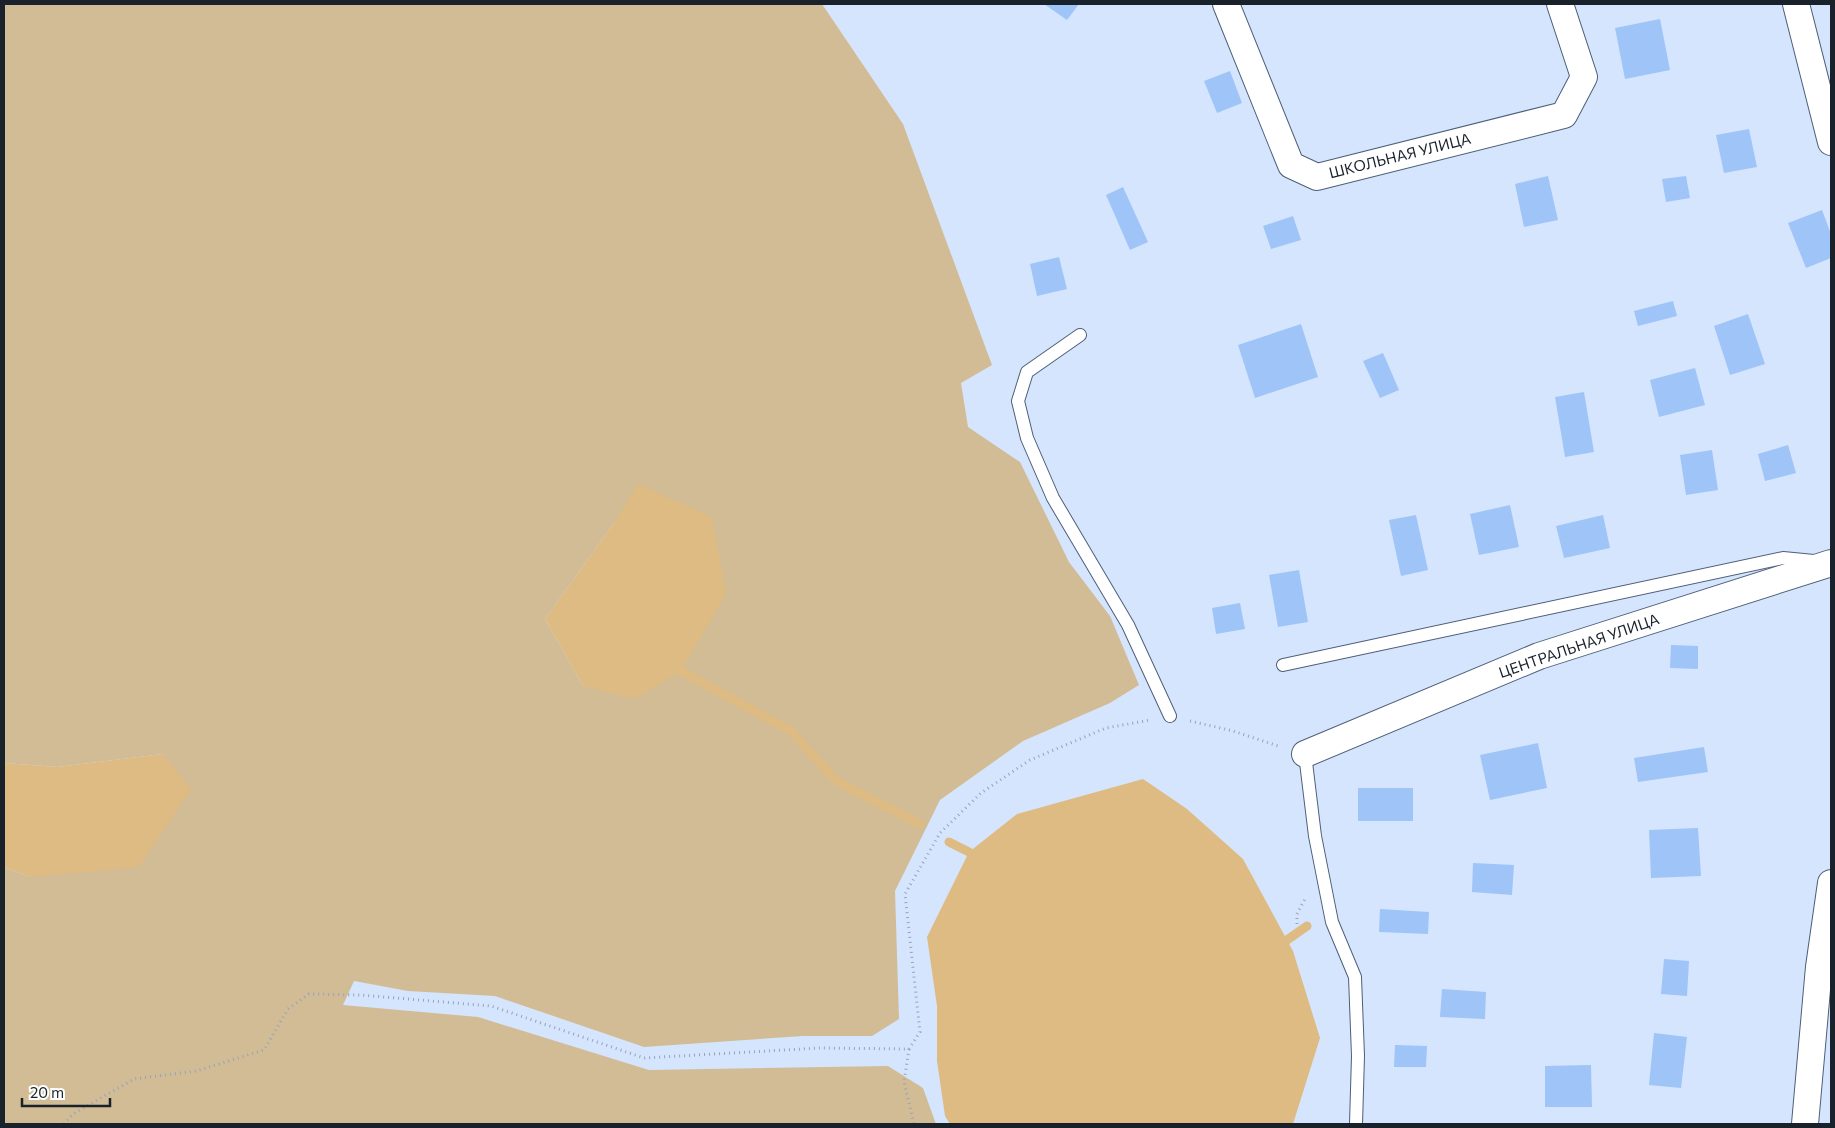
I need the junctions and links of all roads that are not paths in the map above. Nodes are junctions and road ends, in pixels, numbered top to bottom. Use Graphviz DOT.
graph roads {
  1 [pos="1226,4"];
  2 [pos="1560,4"];
  3 [pos="1796,4"];
  4 [pos="1831,142"];
  5 [pos="1080,335"];
  6 [pos="1831,563"];
  7 [pos="1283,665"];
  8 [pos="1170,716"];
  9 [pos="1305,754"];
  10 [pos="1831,883"];
  11 [pos="1356,1124"];
  12 [pos="1805,1124"];
  1 -- 2 [label="street, ШКОЛЬНАЯ УЛИЦА"];
  3 -- 4 [label="street"];
  5 -- 8 [label="lane"];
  6 -- 7 [label="lane"];
  6 -- 9 [label="street, ЦЕНТРАЛЬНАЯ УЛИЦА"];
  9 -- 11 [label="lane"];
  10 -- 12 [label="street"];
}
